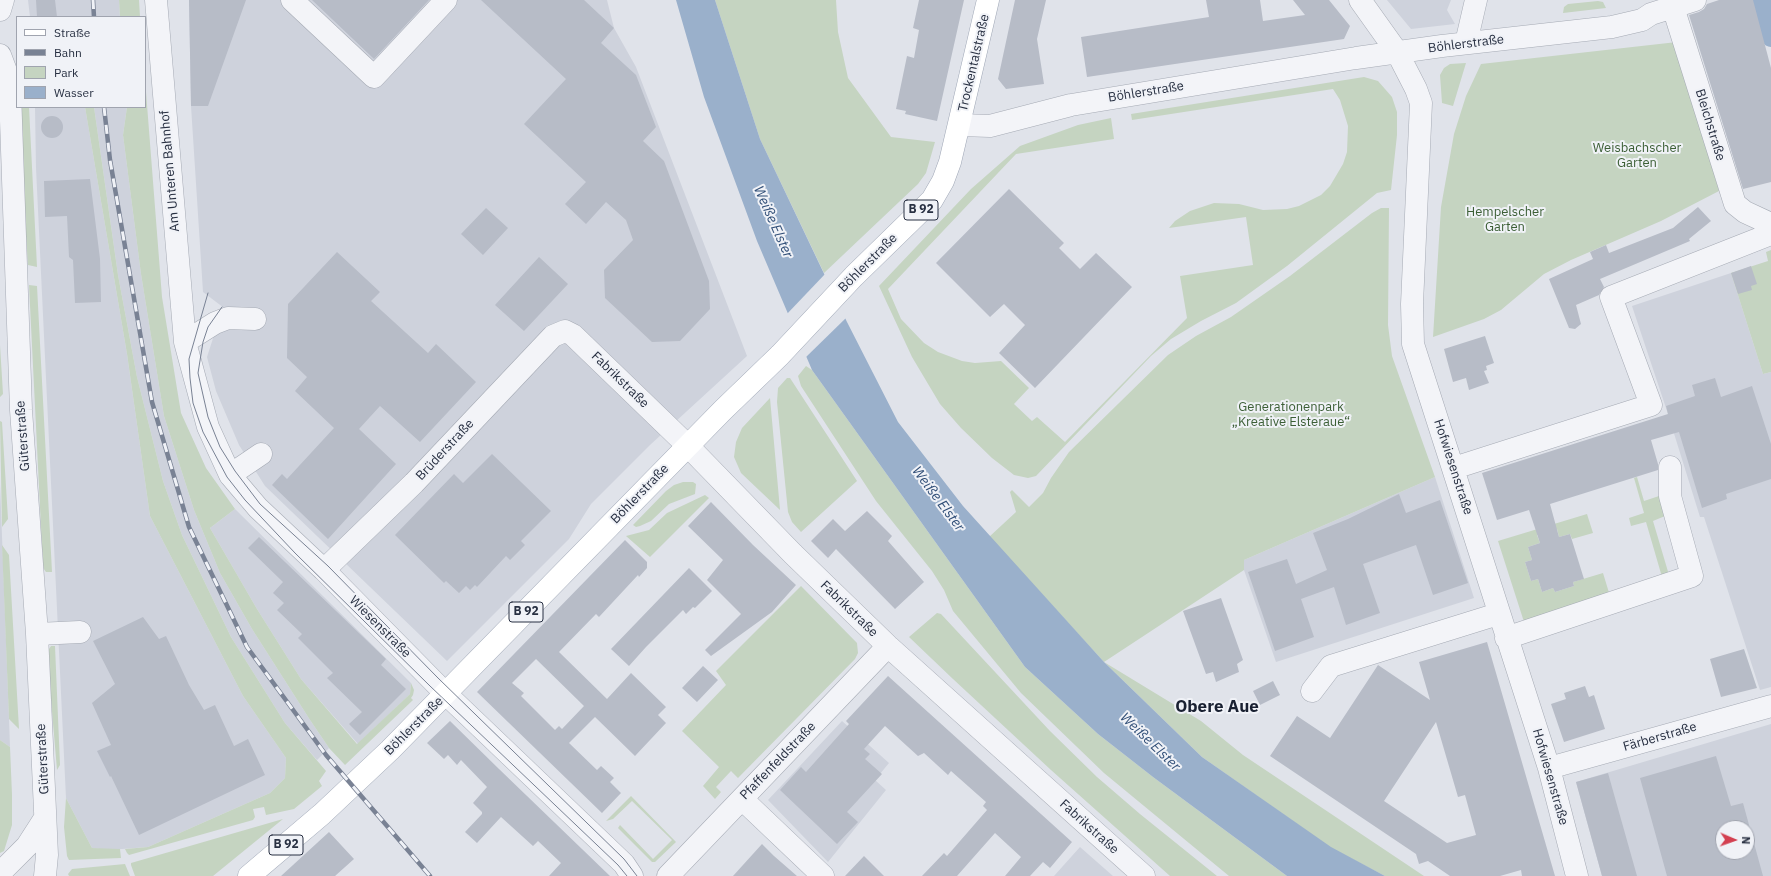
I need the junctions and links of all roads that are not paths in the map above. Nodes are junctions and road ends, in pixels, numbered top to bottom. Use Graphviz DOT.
graph roads {
  1 [pos="3,0"];
  2 [pos="156,0"];
  3 [pos="292,0"];
  4 [pos="446,0"];
  5 [pos="988,0"];
  6 [pos="1360,0"];
  7 [pos="1476,0"];
  8 [pos="1695,0"];
  9 [pos="1673,7"];
  10 [pos="0,10"];
  11 [pos="1466,43"];
  12 [pos="1398,52"];
  13 [pos="0,55"];
  14 [pos="960,125"];
  15 [pos="1771,224"];
  16 [pos="1771,234"];
  17 [pos="255,319"];
  18 [pos="565,331"];
  19 [pos="186,342"];
  20 [pos="688,446"];
  21 [pos="261,454"];
  22 [pos="1670,467"];
  23 [pos="1454,468"];
  24 [pos="230,474"];
  25 [pos="324,570"];
  26 [pos="1498,614"];
  27 [pos="80,632"];
  28 [pos="37,634"];
  29 [pos="1506,638"];
  30 [pos="888,646"];
  31 [pos="1312,691"];
  32 [pos="446,694"];
  33 [pos="1769,712"];
  34 [pos="1549,768"];
  35 [pos="742,800"];
  36 [pos="45,818"];
  37 [pos="0,873"];
  38 [pos="46,876"];
  39 [pos="249,876"];
  40 [pos="632,876"];
  41 [pos="668,876"];
  42 [pos="823,876"];
  43 [pos="1144,876"];
  44 [pos="1577,876"];
  1 -- 10 [label="street"];
  2 -- 19 [label="street, Am Unteren Bahnhof"];
  3 -- 4 [label="street"];
  5 -- 14 [label="main road, Trockentalstraße / B 92"];
  6 -- 12 [label="street, Hofwiesenstraße"];
  7 -- 11 [label="street"];
  8 -- 9 [label="street, Böhlerstraße"];
  9 -- 11 [label="street, Böhlerstraße"];
  9 -- 15 [label="street, Bleichstraße"];
  11 -- 12 [label="street, Böhlerstraße"];
  12 -- 14 [label="street, Böhlerstraße"];
  12 -- 23 [label="street, Hofwiesenstraße"];
  13 -- 28 [label="street, Güterstraße"];
  14 -- 20 [label="main road, Böhlerstraße / B 92"];
  16 -- 23 [label="street"];
  17 -- 19 [label="street"];
  18 -- 20 [label="street, Fabrikstraße"];
  18 -- 25 [label="street, Brüderstraße"];
  19 -- 24 [label="street, Wiesenstraße"];
  20 -- 30 [label="street, Fabrikstraße"];
  20 -- 32 [label="main road, Böhlerstraße / B 92"];
  21 -- 24 [label="street"];
  22 -- 29 [label="street"];
  23 -- 26 [label="street, Hofwiesenstraße"];
  24 -- 25 [label="street, Wiesenstraße"];
  25 -- 32 [label="street, Wiesenstraße"];
  26 -- 29 [label="street, Hofwiesenstraße"];
  26 -- 31 [label="street"];
  27 -- 28 [label="street"];
  28 -- 36 [label="street, Güterstraße"];
  29 -- 34 [label="street, Hofwiesenstraße"];
  30 -- 35 [label="street, Pfaffenfeldstraße"];
  30 -- 43 [label="street, Fabrikstraße"];
  32 -- 39 [label="main road, Böhlerstraße / B 92"];
  32 -- 40 [label="street, Wiesenstraße"];
  33 -- 34 [label="street, Färberstraße"];
  34 -- 44 [label="street, Hofwiesenstraße"];
  35 -- 41 [label="street, Pfaffenfeldstraße"];
  35 -- 42 [label="street"];
  36 -- 37 [label="street"];
  36 -- 38 [label="street, Güterstraße"];
}
